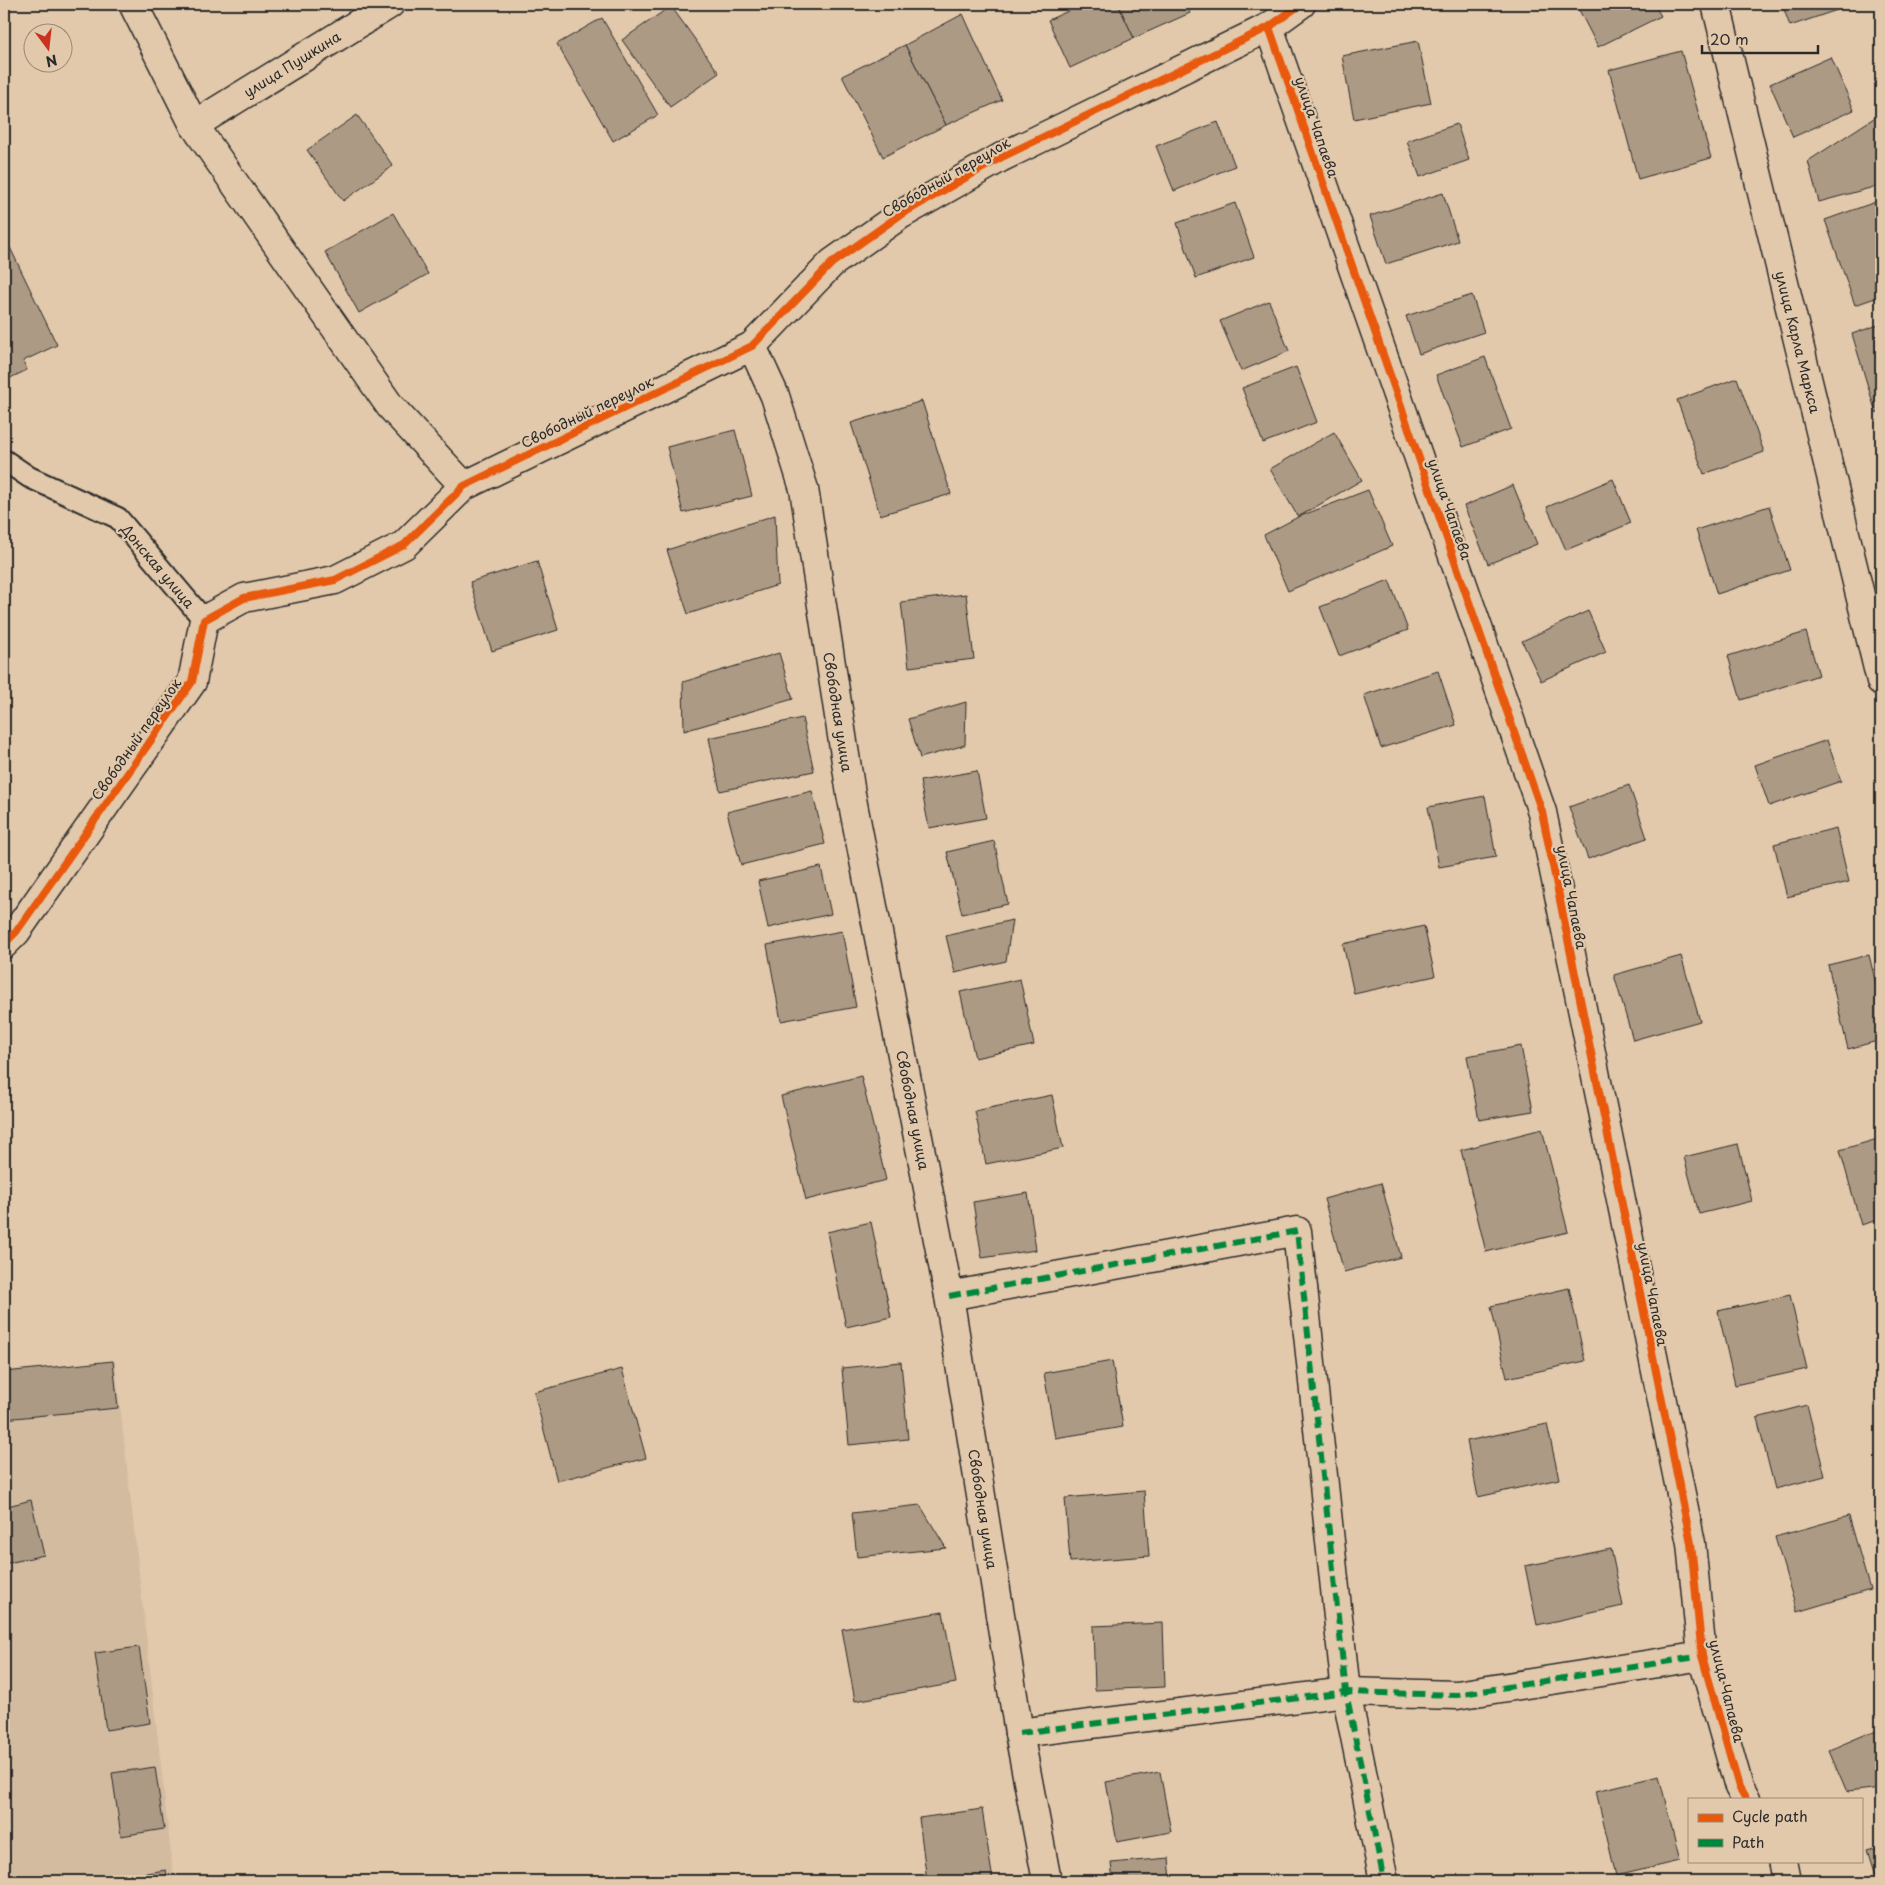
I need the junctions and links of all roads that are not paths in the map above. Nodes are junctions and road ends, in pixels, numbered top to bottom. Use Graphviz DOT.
graph roads {
  1 [pos="133,4"];
  2 [pos="390,4"];
  3 [pos="1301,4"];
  4 [pos="1716,4"];
  5 [pos="1269,27"];
  6 [pos="194,125"];
  7 [pos="752,346"];
  8 [pos="4,460"];
  9 [pos="464,486"];
  10 [pos="204,620"];
  11 [pos="1881,681"];
  12 [pos="4,944"];
  13 [pos="949,1296"];
  14 [pos="1702,1656"];
  15 [pos="1346,1692"];
  16 [pos="1019,1734"];
  17 [pos="1745,1798"];
  18 [pos="1782,1862"];
  19 [pos="1047,1881"];
  20 [pos="1384,1881"];
  21 [pos="1786,1881"];
  1 -- 6 [label="street"];
  2 -- 6 [label="street, улица Пушкина"];
  3 -- 5 [label="street, Свободный переулок"];
  4 -- 11 [label="street, улица Карла Маркса"];
  5 -- 7 [label="street, Свободный переулок"];
  5 -- 14 [label="street, улица Чапаева"];
  6 -- 9 [label="street"];
  7 -- 9 [label="street, Свободный переулок"];
  7 -- 13 [label="street, Свободная улица"];
  8 -- 10 [label="lane, Донская улица"];
  9 -- 10 [label="street, Свободный переулок"];
  10 -- 12 [label="street, Свободный переулок"];
  13 -- 15 [label="street"];
  13 -- 16 [label="street, Свободная улица"];
  14 -- 15 [label="street"];
  14 -- 17 [label="street, улица Чапаева"];
  15 -- 16 [label="street"];
  15 -- 20 [label="street"];
  16 -- 19 [label="street, Свободная улица"];
  18 -- 21 [label="street"];
}
